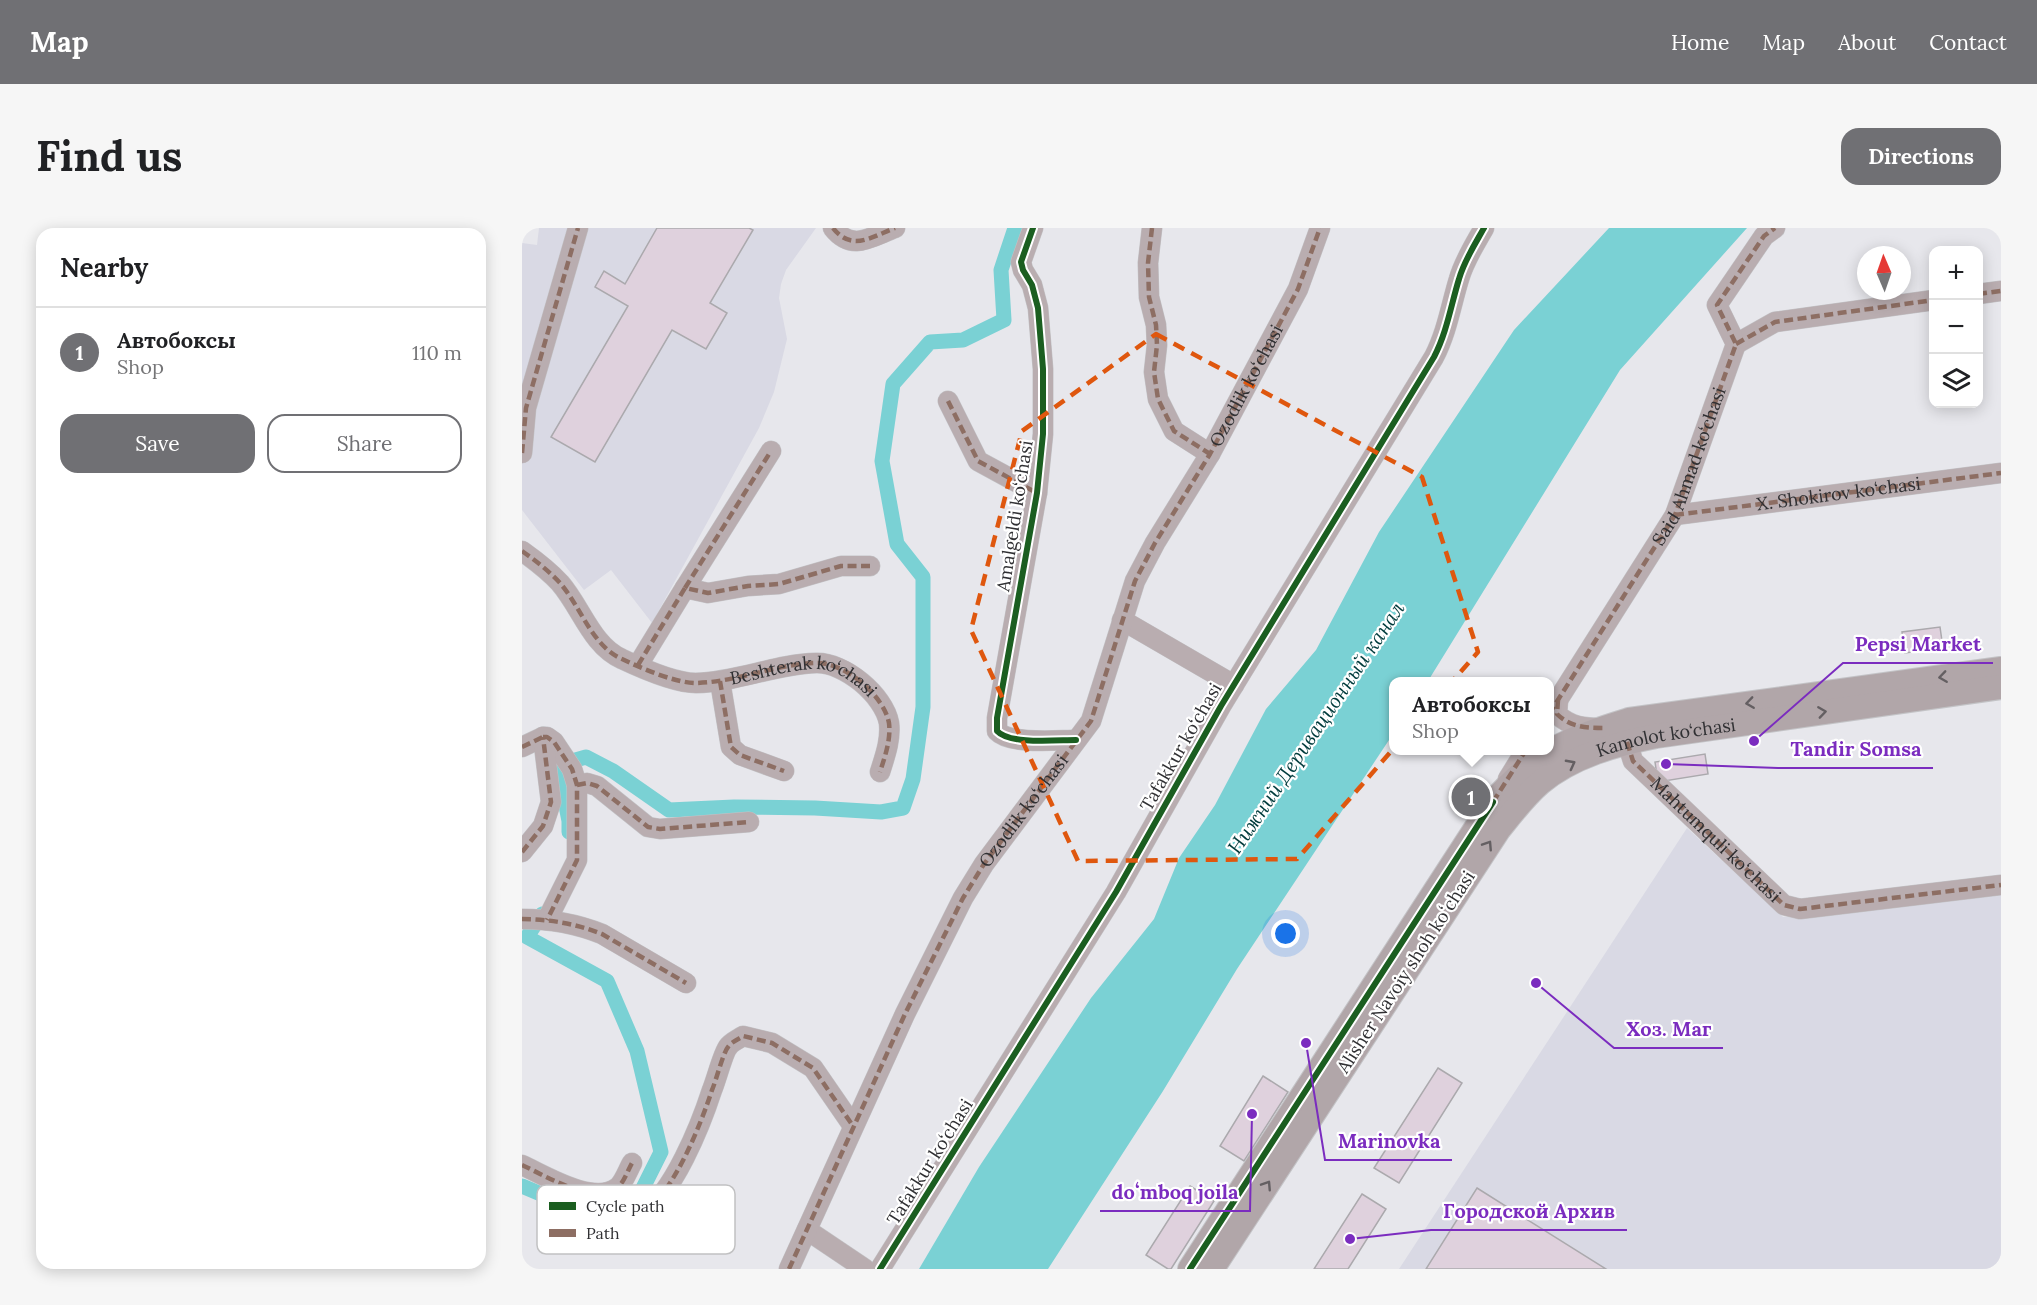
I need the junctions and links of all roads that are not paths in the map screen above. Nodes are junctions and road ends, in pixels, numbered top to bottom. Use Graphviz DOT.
graph roads {
  1 [pos="578,228"];
  2 [pos="833,228"];
  3 [pos="895,228"];
  4 [pos="1032,228"];
  5 [pos="1152,228"];
  6 [pos="1320,228"];
  7 [pos="1484,228"];
  8 [pos="1775,228"];
  9 [pos="2001,291"];
  10 [pos="1983,293"];
  11 [pos="1929,301"];
  12 [pos="1736,344"];
  13 [pos="948,401"];
  14 [pos="771,451"];
  15 [pos="522,453"];
  16 [pos="1210,454"];
  17 [pos="2001,473"];
  18 [pos="1037,494"];
  19 [pos="1675,516"];
  20 [pos="522,551"];
  21 [pos="870,566"];
  22 [pos="685,588"];
  23 [pos="1122,620"];
  24 [pos="638,665"];
  25 [pos="2001,669"];
  26 [pos="720,681"];
  27 [pos="1234,685"];
  28 [pos="2001,687"];
  29 [pos="1554,705"];
  30 [pos="1554,709"];
  31 [pos="1603,728"];
  32 [pos="543,737"];
  33 [pos="1076,740"];
  34 [pos="1627,742"];
  35 [pos="522,747"];
  36 [pos="1554,750"];
  37 [pos="1523,755"];
  38 [pos="1543,755"];
  39 [pos="572,771"];
  40 [pos="784,771"];
  41 [pos="880,772"];
  42 [pos="1524,798"];
  43 [pos="1493,802"];
  44 [pos="749,822"];
  45 [pos="522,852"];
  46 [pos="2001,885"];
  47 [pos="522,920"];
  48 [pos="547,920"];
  49 [pos="686,983"];
  50 [pos="853,1126"];
  51 [pos="632,1163"];
  52 [pos="522,1165"];
  53 [pos="564,1185"];
  54 [pos="621,1185"];
  55 [pos="669,1185"];
  56 [pos="807,1230"];
  57 [pos="1226,1230"];
  58 [pos="789,1269"];
  59 [pos="865,1269"];
  60 [pos="880,1269"];
  61 [pos="1190,1269"];
  62 [pos="1212,1269"];
  1 -- 15 [label="street"];
  2 -- 3 [label="street"];
  4 -- 18 [label="street, Amalgeldi ko‘chasi"];
  5 -- 16 [label="street"];
  6 -- 16 [label="street, Ozodlik ko‘chasi"];
  7 -- 27 [label="street, Tafakkur ko‘chasi"];
  8 -- 12 [label="street"];
  9 -- 10 [label="street"];
  11 -- 12 [label="street"];
  12 -- 19 [label="street, Said Ahmad ko‘chasi"];
  13 -- 18 [label="street, Amalgeldi ko‘chasi"];
  14 -- 22 [label="street"];
  16 -- 23 [label="street, Ozodlik ko‘chasi"];
  17 -- 19 [label="street, X. Shokirov ko‘chasi"];
  18 -- 33 [label="street, Amalgeldi ko‘chasi"];
  19 -- 29 [label="street, Said Ahmad ko‘chasi"];
  20 -- 24 [label="street, Beshterak ko‘chasi"];
  21 -- 22 [label="street"];
  22 -- 24 [label="street"];
  23 -- 27 [label="street"];
  23 -- 33 [label="street, Ozodlik ko‘chasi"];
  24 -- 26 [label="street, Beshterak ko‘chasi"];
  25 -- 31 [label="main road, Alisher Navoiy shoh koʻchasi, one-way"];
  26 -- 40 [label="street, Beshterak ko‘chasi"];
  26 -- 41 [label="street, Beshterak ko‘chasi"];
  27 -- 60 [label="street, Tafakkur ko‘chasi"];
  34 -- 28 [label="main road, Kamolot ko‘chasi, one-way"];
  30 -- 31 [label="street"];
  31 -- 36 [label="main road, Alisher Navoiy shoh koʻchasi"];
  32 -- 35 [label="street"];
  32 -- 39 [label="street"];
  32 -- 45 [label="street"];
  33 -- 50 [label="street, Ozodlik ko‘chasi"];
  42 -- 34 [label="main road, Kamolot ko‘chasi, one-way"];
  34 -- 46 [label="street, Mahtumquli ko‘chasi"];
  37 -- 43 [label="street"];
  38 -- 43 [label="main road, Alisher Navoiy shoh koʻchasi"];
  39 -- 44 [label="street"];
  39 -- 48 [label="street"];
  57 -- 42 [label="main road, Alisher Navoiy shoh koʻchasi, one-way"];
  43 -- 57 [label="main road, Alisher Navoiy shoh koʻchasi"];
  47 -- 48 [label="street"];
  48 -- 49 [label="street"];
  50 -- 55 [label="street"];
  50 -- 56 [label="street, Ozodlik ko‘chasi"];
  51 -- 54 [label="street"];
  52 -- 53 [label="street"];
  56 -- 58 [label="street, Ozodlik ko‘chasi"];
  56 -- 59 [label="street"];
  57 -- 61 [label="main road, Alisher Navoiy shoh koʻchasi"];
  57 -- 62 [label="main road, Alisher Navoiy shoh koʻchasi"];
}
